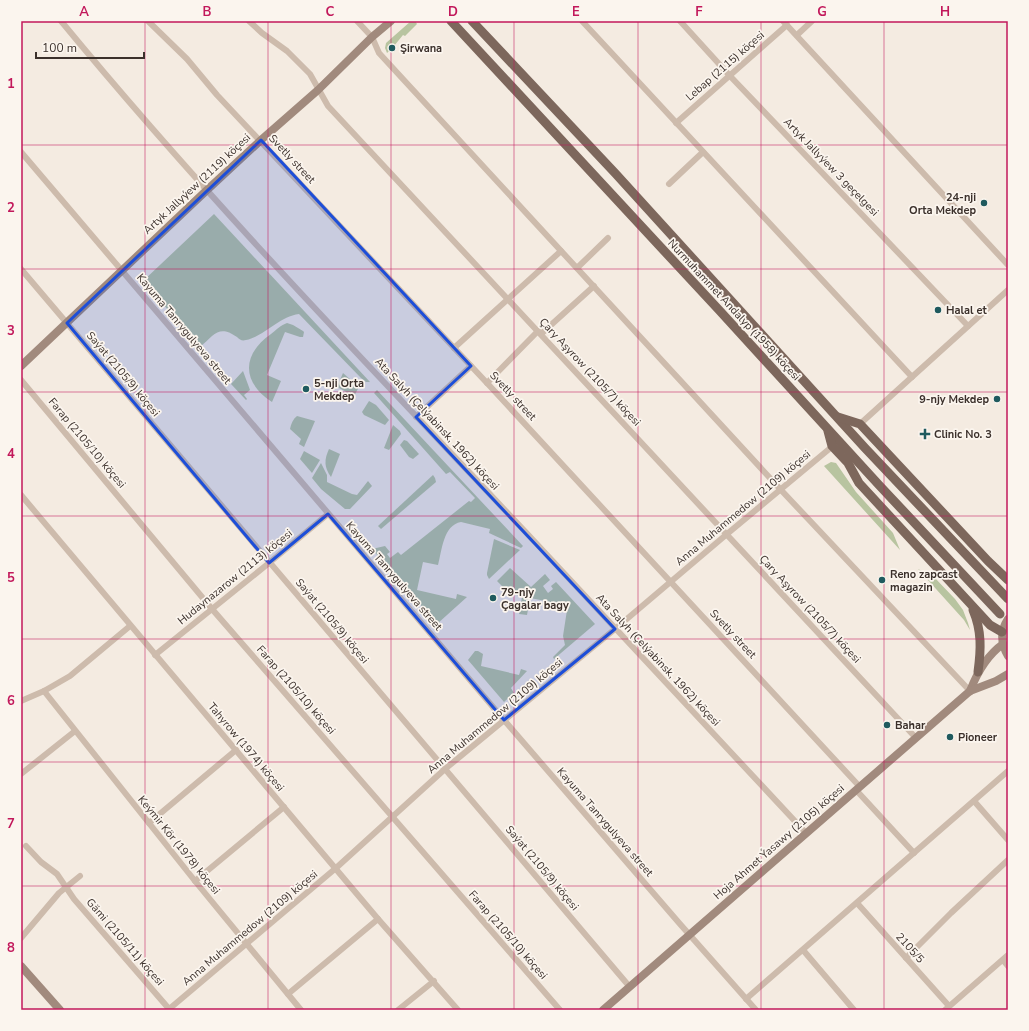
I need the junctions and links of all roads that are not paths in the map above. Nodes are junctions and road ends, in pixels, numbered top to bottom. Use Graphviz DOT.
graph roads {
  1 [pos="61,21"];
  2 [pos="148,21"];
  3 [pos="249,21"];
  4 [pos="357,21"];
  5 [pos="391,21"];
  6 [pos="451,21"];
  7 [pos="472,21"];
  8 [pos="582,21"];
  9 [pos="680,21"];
  10 [pos="812,21"];
  11 [pos="785,23"];
  12 [pos="797,35"];
  13 [pos="372,37"];
  14 [pos="730,76"];
  15 [pos="318,90"];
  16 [pos="676,123"];
  17 [pos="260,140"];
  18 [pos="21,152"];
  19 [pos="703,152"];
  20 [pos="669,184"];
  21 [pos="207,190"];
  22 [pos="608,238"];
  23 [pos="561,251"];
  24 [pos="1008,264"];
  25 [pos="577,268"];
  26 [pos="21,269"];
  27 [pos="121,271"];
  28 [pos="594,286"];
  29 [pos="1008,290"];
  30 [pos="508,299"];
  31 [pos="67,323"];
  32 [pos="968,326"];
  33 [pos="539,333"];
  34 [pos="454,348"];
  35 [pos="21,366"];
  36 [pos="471,366"];
  37 [pos="912,377"];
  38 [pos="21,380"];
  39 [pos="487,383"];
  40 [pos="836,416"];
  41 [pos="416,417"];
  42 [pos="860,424"];
  43 [pos="836,444"];
  44 [pos="865,448"];
  45 [pos="886,452"];
  46 [pos="889,473"];
  47 [pos="781,490"];
  48 [pos="21,495"];
  49 [pos="328,514"];
  50 [pos="727,534"];
  51 [pos="988,561"];
  52 [pos="269,563"];
  53 [pos="1008,570"];
  54 [pos="1008,580"];
  55 [pos="671,581"];
  56 [pos="1008,599"];
  57 [pos="970,604"];
  58 [pos="212,609"];
  59 [pos="1004,617"];
  60 [pos="130,626"];
  61 [pos="615,629"];
  62 [pos="1002,632"];
  63 [pos="1003,644"];
  64 [pos="155,655"];
  65 [pos="1008,656"];
  66 [pos="978,672"];
  67 [pos="1008,674"];
  68 [pos="996,681"];
  69 [pos="1008,682"];
  70 [pos="44,691"];
  71 [pos="970,691"];
  72 [pos="21,700"];
  73 [pos="504,720"];
  74 [pos="75,731"];
  75 [pos="916,738"];
  76 [pos="236,750"];
  77 [pos="445,769"];
  78 [pos="1008,770"];
  79 [pos="21,774"];
  80 [pos="858,788"];
  81 [pos="974,801"];
  82 [pos="284,807"];
  83 [pos="392,817"];
  84 [pos="149,824"];
  85 [pos="806,833"];
  86 [pos="1008,840"];
  87 [pos="26,846"];
  88 [pos="914,853"];
  89 [pos="1008,860"];
  90 [pos="336,868"];
  91 [pos="80,876"];
  92 [pos="195,881"];
  93 [pos="65,887"];
  94 [pos="857,903"];
  95 [pos="378,919"];
  96 [pos="689,935"];
  97 [pos="21,938"];
  98 [pos="246,944"];
  99 [pos="803,950"];
  100 [pos="1008,955"];
  101 [pos="906,958"];
  102 [pos="1002,960"];
  103 [pos="21,966"];
  104 [pos="1008,966"];
  105 [pos="434,982"];
  106 [pos="629,986"];
  107 [pos="288,994"];
  108 [pos="746,999"];
  109 [pos="947,1008"];
  110 [pos="606,1009"];
  111 [pos="60,1010"];
  112 [pos="169,1010"];
  113 [pos="301,1010"];
  114 [pos="398,1010"];
  115 [pos="458,1010"];
  116 [pos="560,1010"];
  117 [pos="756,1010"];
  118 [pos="854,1010"];
  1 -- 21 [label="street, Ata Salyh (Çelýabinsk, 1962) köçesi"];
  2 -- 17 [label="street, Svetly street"];
  3 -- 15 [label="street, Çary Aşyrow (2105/7) köçesi"];
  4 -- 13 [label="street"];
  5 -- 13 [label="street, Artyk Jallyýew (2119) köçesi"];
  6 -- 43 [label="main road, Nurmuhammet Andalyp (1958) köçesi"];
  7 -- 40 [label="main road, Nurmuhammet Andalyp (1958) köçesi"];
  8 -- 16 [label="street"];
  9 -- 14 [label="street, Artyk Jallyýew 3 geçelgesi"];
  10 -- 12 [label="street"];
  11 -- 12 [label="street"];
  11 -- 14 [label="street, Lebap (2115) köçesi"];
  12 -- 24 [label="street"];
  13 -- 15 [label="street, Artyk Jallyýew (2119) köçesi"];
  13 -- 23 [label="street"];
  14 -- 16 [label="street, Lebap (2115) köçesi"];
  14 -- 32 [label="street, Artyk Jallyýew 3 geçelgesi"];
  15 -- 17 [label="street, Artyk Jallyýew (2119) köçesi"];
  15 -- 30 [label="street, Çary Aşyrow (2105/7) köçesi"];
  16 -- 19 [label="street"];
  17 -- 21 [label="street, Artyk Jallyýew (2119) köçesi"];
  17 -- 34 [label="street, Svetly street"];
  18 -- 27 [label="street, Kayuma Tanrygulyeva street"];
  19 -- 20 [label="street"];
  19 -- 37 [label="street"];
  21 -- 27 [label="street, Artyk Jallyýew (2119) köçesi"];
  21 -- 41 [label="street, Ata Salyh (Çelýabinsk, 1962) köçesi"];
  22 -- 25 [label="street"];
  23 -- 25 [label="street"];
  23 -- 30 [label="street"];
  25 -- 28 [label="street"];
  26 -- 31 [label="street, Saýat (2105/9) köçesi"];
  27 -- 31 [label="street, Artyk Jallyýew (2119) köçesi"];
  27 -- 49 [label="street, Kayuma Tanrygulyeva street"];
  28 -- 33 [label="street"];
  28 -- 47 [label="street"];
  29 -- 32 [label="street"];
  30 -- 33 [label="street, Çary Aşyrow (2105/7) köçesi"];
  30 -- 34 [label="street"];
  31 -- 35 [label="street, Artyk Jallyýew (2119) köçesi"];
  31 -- 52 [label="street, Saýat (2105/9) köçesi"];
  32 -- 37 [label="street"];
  33 -- 39 [label="street"];
  33 -- 50 [label="street, Çary Aşyrow (2105/7) köçesi"];
  34 -- 36 [label="street, Svetly street"];
  36 -- 39 [label="street, Svetly street"];
  36 -- 41 [label="street"];
  37 -- 42 [label="street"];
  38 -- 58 [label="street, Farap (2105/10) köçesi"];
  39 -- 55 [label="street, Svetly street"];
  40 -- 42 [label="main road"];
  40 -- 44 [label="main road, Nurmuhammet Andalyp (1958) köçesi"];
  41 -- 61 [label="street, Ata Salyh (Çelýabinsk, 1962) köçesi"];
  42 -- 45 [label="main road"];
  43 -- 47 [label="street, Anna Muhammedow (2109) köçesi"];
  43 -- 57 [label="main road"];
  43 -- 59 [label="main road, Nurmuhammet Andalyp (1958) köçesi"];
  44 -- 45 [label="main road"];
  44 -- 46 [label="main road, Nurmuhammet Andalyp (1958) köçesi"];
  45 -- 46 [label="main road"];
  45 -- 51 [label="main road"];
  46 -- 56 [label="main road, Nurmuhammet Andalyp (1958) köçesi"];
  47 -- 50 [label="street, Anna Muhammedow (2109) köçesi"];
  47 -- 71 [label="street"];
  48 -- 60 [label="street, Tahyrow (1974) köçesi"];
  49 -- 52 [label="street, Hudaynazarow (2113) köçesi"];
  49 -- 73 [label="street, Kayuma Tanrygulyeva street"];
  50 -- 55 [label="street, Anna Muhammedow (2109) köçesi"];
  50 -- 75 [label="street, Çary Aşyrow (2105/7) köçesi"];
  51 -- 53 [label="main road"];
  51 -- 54 [label="main road"];
  52 -- 58 [label="street, Hudaynazarow (2113) köçesi"];
  52 -- 77 [label="street, Saýat (2105/9) köçesi"];
  55 -- 61 [label="street, Anna Muhammedow (2109) köçesi"];
  55 -- 80 [label="street, Svetly street"];
  57 -- 62 [label="main road"];
  57 -- 66 [label="main road"];
  58 -- 64 [label="street, Hudaynazarow (2113) köçesi"];
  58 -- 83 [label="street, Farap (2105/10) köçesi"];
  59 -- 62 [label="street"];
  60 -- 64 [label="street, Tahyrow (1974) köçesi"];
  60 -- 70 [label="street"];
  61 -- 73 [label="street, Anna Muhammedow (2109) köçesi"];
  61 -- 85 [label="street, Ata Salyh (Çelýabinsk, 1962) köçesi"];
  62 -- 63 [label="street"];
  63 -- 65 [label="street"];
  63 -- 66 [label="street, Hoja Ahmet Ýasawy (2105) köçesi"];
  64 -- 76 [label="street, Tahyrow (1974) köçesi"];
  66 -- 71 [label="street, Hoja Ahmet Ýasawy (2105) köçesi"];
  67 -- 68 [label="street, Hoja Ahmet Ýasawy (2105) köçesi"];
  68 -- 69 [label="street"];
  68 -- 71 [label="street, Hoja Ahmet Ýasawy (2105) köçesi"];
  70 -- 72 [label="street"];
  70 -- 74 [label="street, Keýmir Kör (1978) köçesi"];
  71 -- 75 [label="street, Hoja Ahmet Ýasawy (2105) köçesi"];
  73 -- 77 [label="street, Anna Muhammedow (2109) köçesi"];
  73 -- 96 [label="street, Kayuma Tanrygulyeva street"];
  74 -- 79 [label="street"];
  74 -- 84 [label="street, Keýmir Kör (1978) köçesi"];
  75 -- 80 [label="street, Hoja Ahmet Ýasawy (2105) köçesi"];
  76 -- 82 [label="street, Tahyrow (1974) köçesi"];
  76 -- 84 [label="street"];
  77 -- 83 [label="street, Anna Muhammedow (2109) köçesi"];
  77 -- 106 [label="street, Saýat (2105/9) köçesi"];
  78 -- 81 [label="street"];
  80 -- 85 [label="street, Hoja Ahmet Ýasawy (2105) köçesi"];
  80 -- 88 [label="street, Svetly street"];
  81 -- 86 [label="street"];
  81 -- 88 [label="street"];
  82 -- 90 [label="street, Tahyrow (1974) köçesi"];
  82 -- 92 [label="street"];
  83 -- 90 [label="street, Anna Muhammedow (2109) köçesi"];
  83 -- 116 [label="street, Farap (2105/10) köçesi"];
  84 -- 92 [label="street, Keýmir Kör (1978) köçesi"];
  85 -- 96 [label="street, Hoja Ahmet Ýasawy (2105) köçesi"];
  87 -- 93 [label="street, Gämi (2105/11) köçesi"];
  88 -- 94 [label="street"];
  89 -- 101 [label="street"];
  90 -- 95 [label="street, Tahyrow (1974) köçesi"];
  90 -- 98 [label="street, Anna Muhammedow (2109) köçesi"];
  91 -- 93 [label="street"];
  92 -- 98 [label="street, Keýmir Kör (1978) köçesi"];
  93 -- 97 [label="street"];
  93 -- 112 [label="street, Gämi (2105/11) köçesi"];
  94 -- 99 [label="street"];
  94 -- 101 [label="street, 2105/5"];
  95 -- 105 [label="street, Tahyrow (1974) köçesi"];
  95 -- 107 [label="street"];
  96 -- 106 [label="street, Hoja Ahmet Ýasawy (2105) köçesi"];
  96 -- 108 [label="street, Kayuma Tanrygulyeva street"];
  98 -- 107 [label="street, Keýmir Kör (1978) köçesi"];
  98 -- 112 [label="street, Anna Muhammedow (2109) köçesi"];
  99 -- 108 [label="street"];
  99 -- 118 [label="street"];
  100 -- 102 [label="street"];
  101 -- 109 [label="street, 2105/5"];
  102 -- 104 [label="street"];
  102 -- 109 [label="street"];
  103 -- 111 [label="street"];
  105 -- 114 [label="street"];
  105 -- 115 [label="street, Tahyrow (1974) köçesi"];
  106 -- 110 [label="street, Hoja Ahmet Ýasawy (2105) köçesi"];
  107 -- 113 [label="street, Keýmir Kör (1978) köçesi"];
  108 -- 117 [label="street, Kayuma Tanrygulyeva street"];
}
